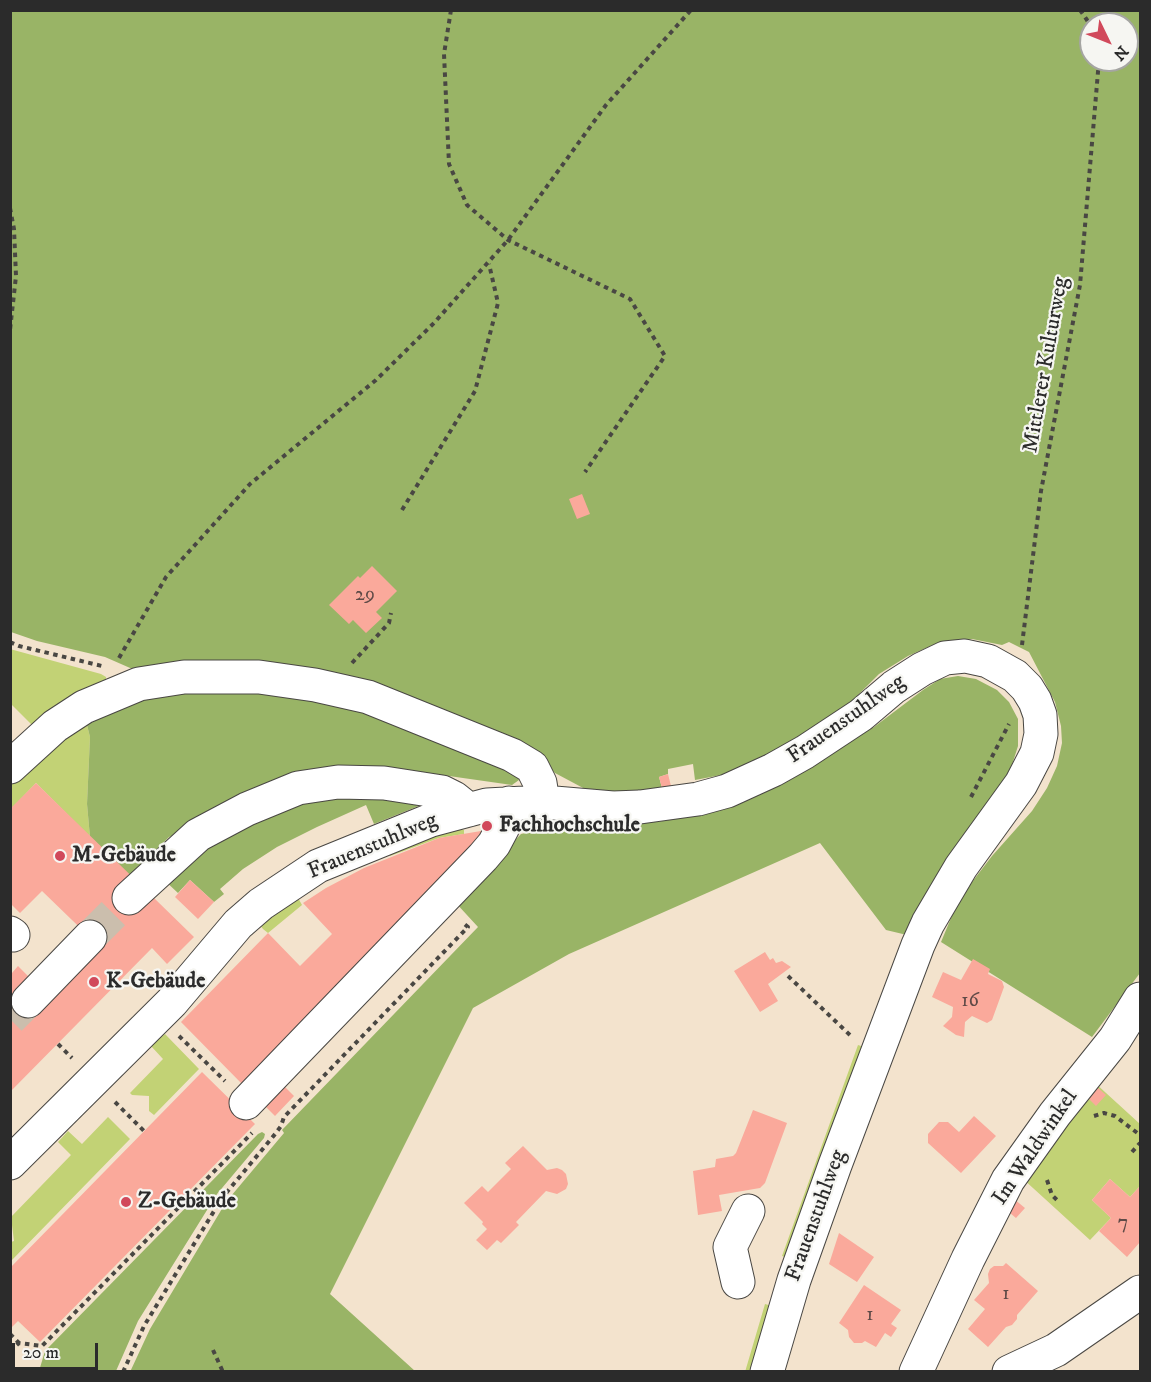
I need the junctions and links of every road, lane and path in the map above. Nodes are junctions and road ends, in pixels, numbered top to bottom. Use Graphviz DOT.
graph roads {
  1 [pos="451,10"];
  2 [pos="691,10"];
  3 [pos="1098,72"];
  4 [pos="10,208"];
  5 [pos="508,240"];
  6 [pos="489,263"];
  7 [pos="10,330"];
  8 [pos="585,472"];
  9 [pos="402,510"];
  10 [pos="391,613"];
  11 [pos="10,642"];
  12 [pos="1011,673"];
  13 [pos="125,678"];
  14 [pos="340,691"];
  15 [pos="14,756"];
  16 [pos="543,802"];
  17 [pos="509,803"];
  18 [pos="469,810"];
  19 [pos="129,898"];
  20 [pos="441,901"];
  21 [pos="90,938"];
  22 [pos="788,976"];
  23 [pos="1140,999"];
  24 [pos="28,1001"];
  25 [pos="854,1039"];
  26 [pos="205,1062"];
  27 [pos="243,1106"];
  28 [pos="1055,1114"];
  29 [pos="1140,1135"];
  30 [pos="1140,1143"];
  31 [pos="1132,1152"];
  32 [pos="10,1163"];
  33 [pos="748,1211"];
  34 [pos="738,1282"];
  35 [pos="1140,1292"];
  36 [pos="10,1334"];
  37 [pos="19,1343"];
  38 [pos="213,1350"];
  39 [pos="10,1351"];
  40 [pos="123,1371"];
  41 [pos="223,1371"];
  42 [pos="767,1371"];
  43 [pos="916,1371"];
  44 [pos="1008,1371"];
  1 -- 5 [label="path"];
  2 -- 5 [label="path"];
  3 -- 12 [label="path, Mittlerer Kulturweg"];
  4 -- 7 [label="path"];
  5 -- 6 [label="path"];
  5 -- 8 [label="path"];
  6 -- 9 [label="path"];
  6 -- 13 [label="path"];
  10 -- 14 [label="path"];
  11 -- 13 [label="path"];
  12 -- 16 [label="street, Frauenstuhlweg"];
  12 -- 42 [label="street, Frauenstuhlweg"];
  13 -- 14 [label="street"];
  13 -- 15 [label="street"];
  14 -- 16 [label="street"];
  16 -- 17 [label="street, Frauenstuhlweg"];
  17 -- 18 [label="street, Frauenstuhlweg"];
  17 -- 20 [label="street"];
  18 -- 19 [label="street"];
  18 -- 32 [label="street, Frauenstuhlweg"];
  20 -- 27 [label="street"];
  20 -- 40 [label="path"];
  21 -- 24 [label="street"];
  22 -- 25 [label="path"];
  23 -- 28 [label="street, Im Waldwinkel"];
  26 -- 27 [label="path"];
  27 -- 37 [label="path"];
  28 -- 29 [label="path"];
  28 -- 43 [label="street, Im Waldwinkel"];
  30 -- 31 [label="path"];
  33 -- 34 [label="street"];
  35 -- 44 [label="street"];
  36 -- 37 [label="path"];
  37 -- 39 [label="path"];
  38 -- 41 [label="path"];
}
